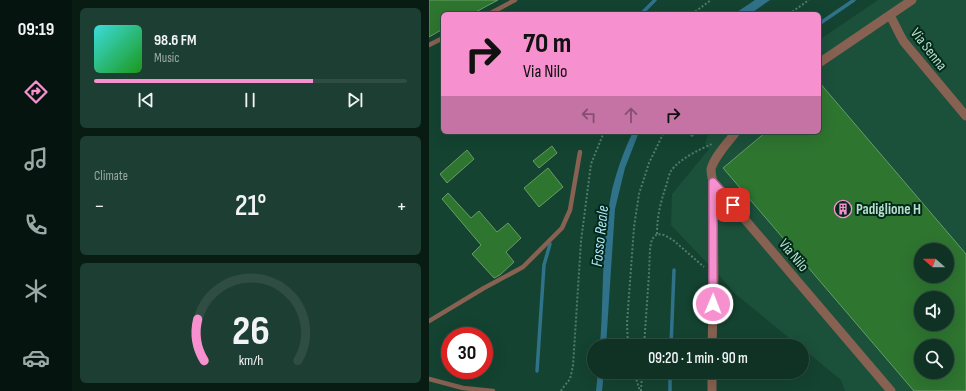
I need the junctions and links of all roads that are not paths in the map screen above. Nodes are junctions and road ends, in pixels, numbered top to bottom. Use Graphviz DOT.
graph roads {
  1 [pos="515,0"];
  2 [pos="912,0"];
  3 [pos="493,12"];
  4 [pos="890,15"];
  5 [pos="441,39"];
  6 [pos="429,46"];
  7 [pos="821,62"];
  8 [pos="966,116"];
  9 [pos="734,134"];
  10 [pos="580,152"];
  11 [pos="713,182"];
  12 [pos="429,321"];
  13 [pos="712,339"];
  14 [pos="429,379"];
  15 [pos="712,379"];
  16 [pos="493,391"];
  17 [pos="712,391"];
  18 [pos="891,391"];
  1 -- 3 [label="lane"];
  2 -- 4 [label="street"];
  4 -- 7 [label="street"];
  4 -- 8 [label="street, Via Senna"];
  5 -- 6 [label="lane"];
  9 -- 11 [label="street"];
  10 -- 12 [label="lane"];
  11 -- 13 [label="street"];
  11 -- 18 [label="street, Via Nilo"];
  14 -- 16 [label="lane"];
  15 -- 17 [label="street"];
}
